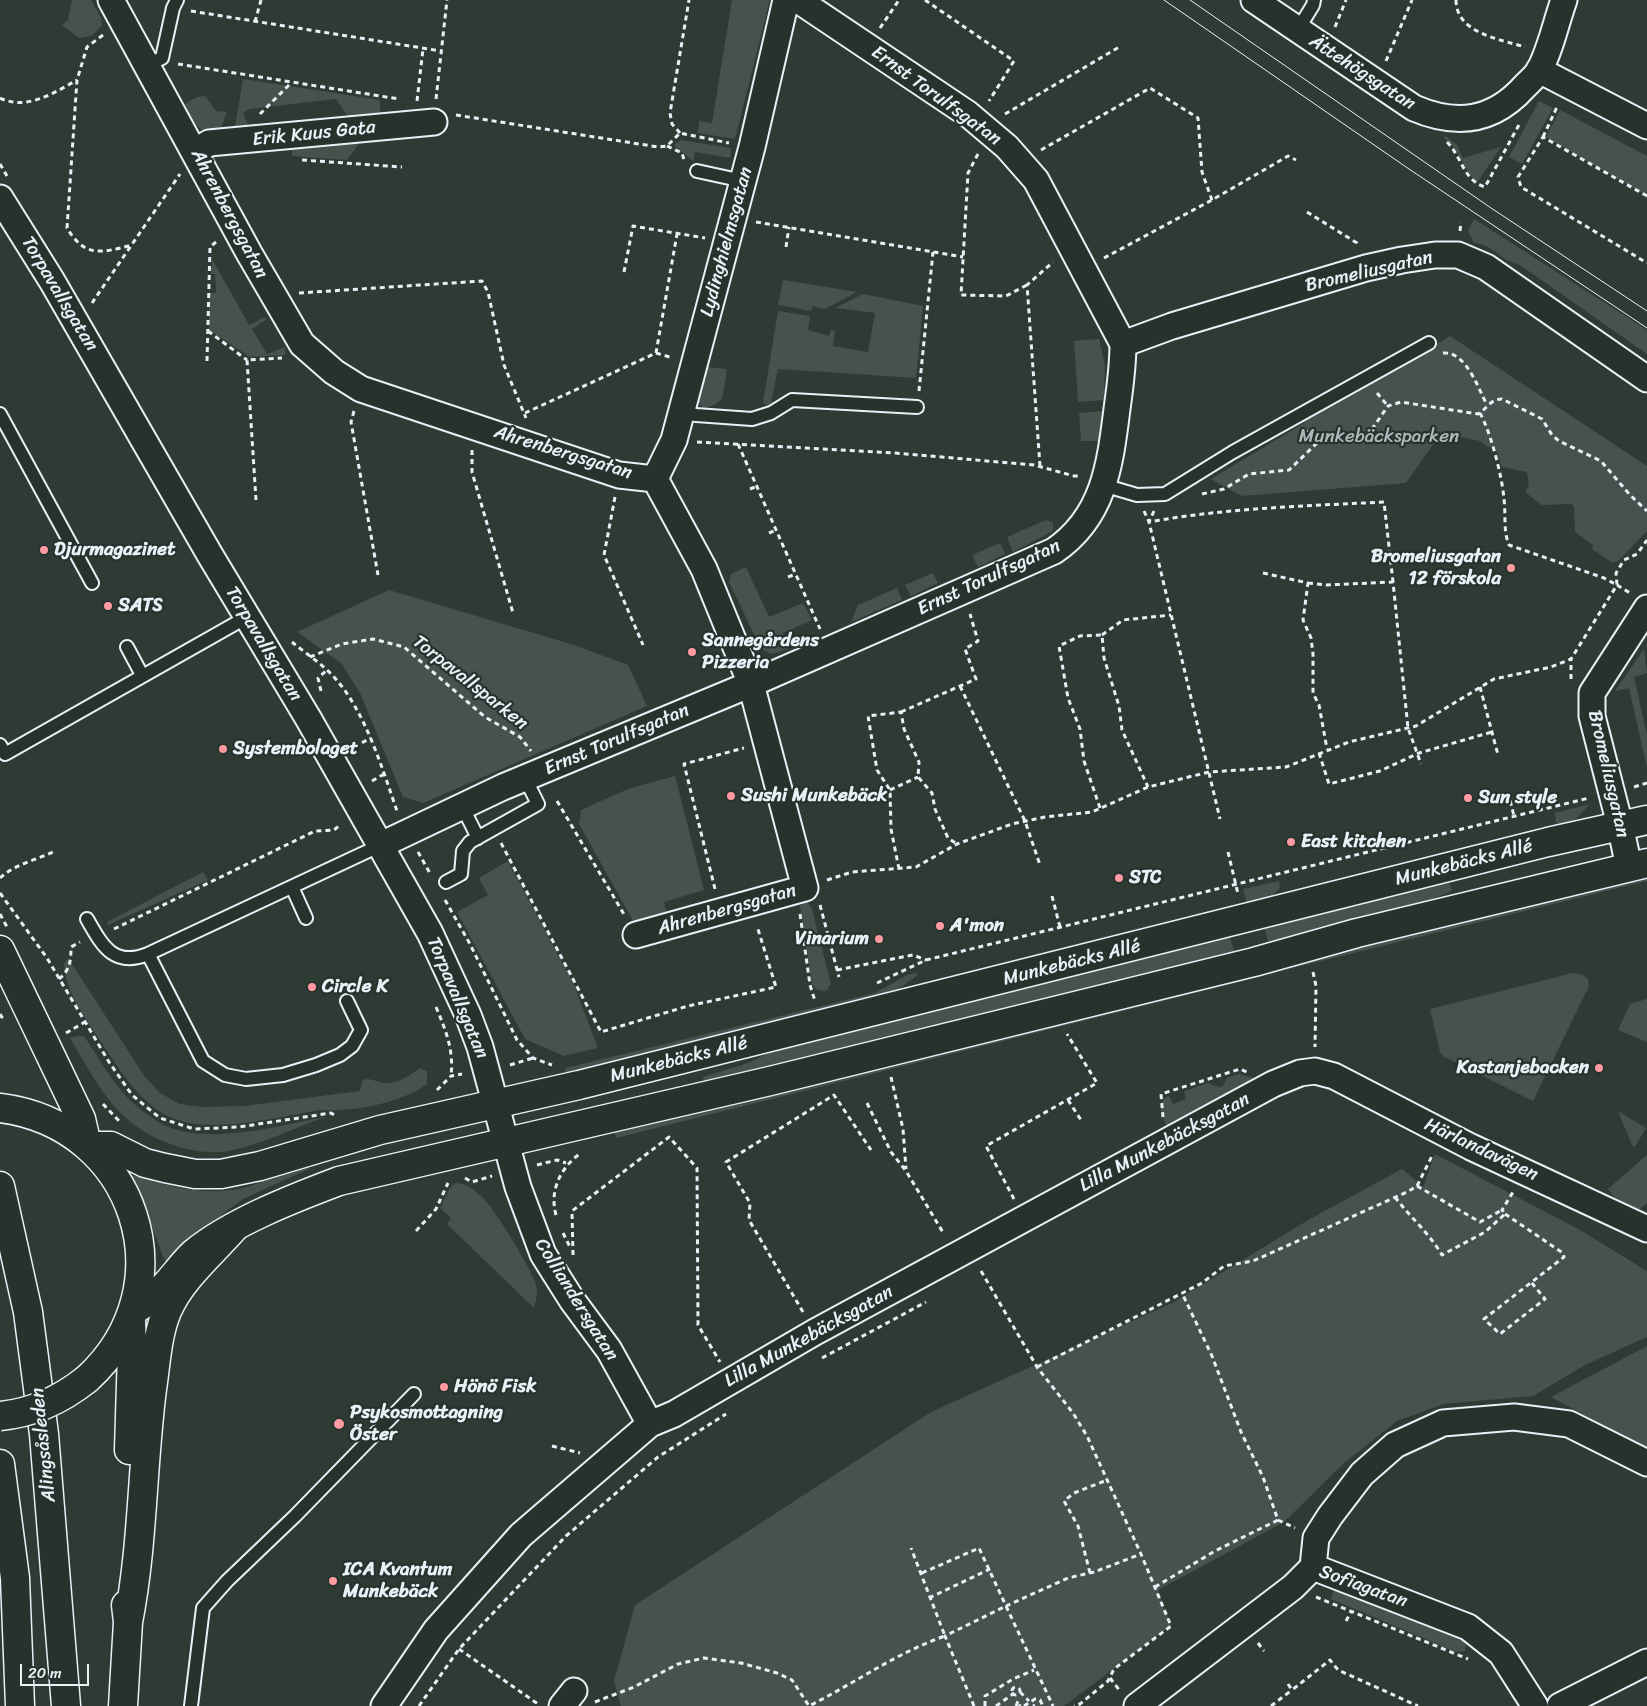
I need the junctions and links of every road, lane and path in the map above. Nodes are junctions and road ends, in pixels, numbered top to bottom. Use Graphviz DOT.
graph roads {
  1 [pos="261,0"];
  2 [pos="447,0"];
  3 [pos="689,0"];
  4 [pos="786,0"];
  5 [pos="798,0"];
  6 [pos="900,0"];
  7 [pos="925,0"];
  8 [pos="1254,0"];
  9 [pos="1314,0"];
  10 [pos="1346,0"];
  11 [pos="1412,0"];
  12 [pos="1456,0"];
  13 [pos="1564,0"];
  14 [pos="175,4"];
  15 [pos="117,10"];
  16 [pos="256,22"];
  17 [pos="879,30"];
  18 [pos="1334,30"];
  19 [pos="1297,31"];
  20 [pos="1121,46"];
  21 [pos="1528,48"];
  22 [pos="423,49"];
  23 [pos="441,51"];
  24 [pos="154,62"];
  25 [pos="1384,64"];
  26 [pos="1540,70"];
  27 [pos="77,80"];
  28 [pos="1568,84"];
  29 [pos="0,98"];
  30 [pos="1512,101"];
  31 [pos="986,105"];
  32 [pos="434,116"];
  33 [pos="1002,116"];
  34 [pos="1433,116"];
  35 [pos="1647,126"];
  36 [pos="680,134"];
  37 [pos="286,136"];
  38 [pos="1543,137"];
  39 [pos="737,144"];
  40 [pos="667,146"];
  41 [pos="980,149"];
  42 [pos="196,151"];
  43 [pos="1039,152"];
  44 [pos="1296,160"];
  45 [pos="402,167"];
  46 [pos="697,171"];
  47 [pos="743,181"];
  48 [pos="1647,196"];
  49 [pos="0,198"];
  50 [pos="1212,200"];
  51 [pos="1306,212"];
  52 [pos="751,221"];
  53 [pos="234,224"];
  54 [pos="789,227"];
  55 [pos="677,234"];
  56 [pos="706,238"];
  57 [pos="132,246"];
  58 [pos="786,247"];
  59 [pos="933,252"];
  60 [pos="963,257"];
  61 [pos="1102,260"];
  62 [pos="1054,261"];
  63 [pos="1647,263"];
  64 [pos="1366,268"];
  65 [pos="624,272"];
  66 [pos="1027,285"];
  67 [pos="273,294"];
  68 [pos="87,309"];
  69 [pos="208,331"];
  70 [pos="302,344"];
  71 [pos="1123,344"];
  72 [pos="1427,344"];
  73 [pos="247,360"];
  74 [pos="207,361"];
  75 [pos="1647,379"];
  76 [pos="361,389"];
  77 [pos="1487,405"];
  78 [pos="917,407"];
  79 [pos="525,412"];
  80 [pos="681,412"];
  81 [pos="1480,413"];
  82 [pos="0,414"];
  83 [pos="472,425"];
  84 [pos="513,438"];
  85 [pos="674,440"];
  86 [pos="738,444"];
  87 [pos="1040,466"];
  88 [pos="619,475"];
  89 [pos="655,479"];
  90 [pos="1095,480"];
  91 [pos="757,486"];
  92 [pos="750,489"];
  93 [pos="1137,494"];
  94 [pos="1198,495"];
  95 [pos="256,500"];
  96 [pos="1159,508"];
  97 [pos="1647,511"];
  98 [pos="1149,522"];
  99 [pos="776,530"];
  100 [pos="769,533"];
  101 [pos="1647,540"];
  102 [pos="1263,573"];
  103 [pos="796,574"];
  104 [pos="378,575"];
  105 [pos="788,577"];
  106 [pos="1393,582"];
  107 [pos="92,583"];
  108 [pos="1308,583"];
  109 [pos="1617,585"];
  110 [pos="969,610"];
  111 [pos="513,613"];
  112 [pos="1171,615"];
  113 [pos="1640,616"];
  114 [pos="247,617"];
  115 [pos="1102,635"];
  116 [pos="642,645"];
  117 [pos="127,647"];
  118 [pos="830,650"];
  119 [pos="309,657"];
  120 [pos="326,670"];
  121 [pos="142,675"];
  122 [pos="751,684"];
  123 [pos="960,686"];
  124 [pos="1480,687"];
  125 [pos="322,694"];
  126 [pos="902,712"];
  127 [pos="1408,728"];
  128 [pos="1492,732"];
  129 [pos="371,738"];
  130 [pos="767,742"];
  131 [pos="0,745"];
  132 [pos="354,747"];
  133 [pos="1327,749"];
  134 [pos="1318,752"];
  135 [pos="1419,753"];
  136 [pos="1498,755"];
  137 [pos="1421,764"];
  138 [pos="1209,772"];
  139 [pos="384,774"];
  140 [pos="534,774"];
  141 [pos="918,778"];
  142 [pos="372,781"];
  143 [pos="1647,783"];
  144 [pos="1148,787"];
  145 [pos="890,790"];
  146 [pos="1508,792"];
  147 [pos="1612,792"];
  148 [pos="462,806"];
  149 [pos="1100,808"];
  150 [pos="1514,816"];
  151 [pos="341,818"];
  152 [pos="1220,819"];
  153 [pos="1647,820"];
  154 [pos="1024,821"];
  155 [pos="1620,824"];
  156 [pos="495,830"];
  157 [pos="478,838"];
  158 [pos="413,844"];
  159 [pos="956,844"];
  160 [pos="382,845"];
  161 [pos="53,852"];
  162 [pos="1228,852"];
  163 [pos="1040,865"];
  164 [pos="1638,865"];
  165 [pos="899,869"];
  166 [pos="0,878"];
  167 [pos="432,878"];
  168 [pos="832,878"];
  169 [pos="1236,884"];
  170 [pos="292,887"];
  171 [pos="444,888"];
  172 [pos="808,891"];
  173 [pos="0,893"];
  174 [pos="1052,896"];
  175 [pos="750,904"];
  176 [pos="721,912"];
  177 [pos="306,918"];
  178 [pos="87,919"];
  179 [pos="1060,927"];
  180 [pos="636,935"];
  181 [pos="96,936"];
  182 [pos="0,950"];
  183 [pos="148,954"];
  184 [pos="926,960"];
  185 [pos="1312,968"];
  186 [pos="837,970"];
  187 [pos="839,977"];
  188 [pos="59,979"];
  189 [pos="870,986"];
  190 [pos="824,999"];
  191 [pos="346,1001"];
  192 [pos="815,1001"];
  193 [pos="434,1004"];
  194 [pos="806,1004"];
  195 [pos="85,1022"];
  196 [pos="1065,1031"];
  197 [pos="64,1034"];
  198 [pos="534,1058"];
  199 [pos="553,1065"];
  200 [pos="487,1070"];
  201 [pos="1314,1071"];
  202 [pos="890,1074"];
  203 [pos="451,1076"];
  204 [pos="1272,1084"];
  205 [pos="431,1093"];
  206 [pos="97,1098"];
  207 [pos="1068,1100"];
  208 [pos="867,1103"];
  209 [pos="496,1104"];
  210 [pos="7,1108"];
  211 [pos="1081,1120"];
  212 [pos="331,1121"];
  213 [pos="126,1128"];
  214 [pos="506,1142"];
  215 [pos="1164,1142"];
  216 [pos="88,1146"];
  217 [pos="1437,1146"];
  218 [pos="871,1150"];
  219 [pos="580,1153"];
  220 [pos="906,1171"];
  221 [pos="1527,1171"];
  222 [pos="0,1186"];
  223 [pos="1417,1186"];
  224 [pos="1395,1197"];
  225 [pos="1502,1210"];
  226 [pos="1505,1214"];
  227 [pos="558,1219"];
  228 [pos="1025,1219"];
  229 [pos="560,1226"];
  230 [pos="233,1229"];
  231 [pos="1647,1229"];
  232 [pos="573,1256"];
  233 [pos="957,1256"];
  234 [pos="578,1264"];
  235 [pos="990,1266"];
  236 [pos="982,1271"];
  237 [pos="1531,1282"];
  238 [pos="1182,1293"];
  239 [pos="932,1298"];
  240 [pos="132,1315"];
  241 [pos="815,1332"];
  242 [pos="820,1359"];
  243 [pos="1037,1367"];
  244 [pos="729,1380"];
  245 [pos="414,1394"];
  246 [pos="732,1410"];
  247 [pos="674,1414"];
  248 [pos="0,1416"];
  249 [pos="650,1424"];
  250 [pos="686,1440"];
  251 [pos="1647,1462"];
  252 [pos="0,1464"];
  253 [pos="1107,1480"];
  254 [pos="911,1548"];
  255 [pos="1141,1554"];
  256 [pos="1313,1566"];
  257 [pos="990,1569"];
  258 [pos="922,1572"];
  259 [pos="1090,1573"];
  260 [pos="1155,1587"];
  261 [pos="1293,1587"];
  262 [pos="929,1598"];
  263 [pos="1006,1606"];
  264 [pos="1350,1612"];
  265 [pos="1346,1621"];
  266 [pos="128,1622"];
  267 [pos="945,1636"];
  268 [pos="459,1649"];
  269 [pos="1647,1662"];
  270 [pos="1508,1664"];
  271 [pos="1034,1670"];
  272 [pos="1013,1679"];
  273 [pos="1288,1684"];
  274 [pos="1016,1687"];
  275 [pos="1292,1690"];
  276 [pos="1020,1692"];
  277 [pos="1013,1694"];
  278 [pos="576,1700"];
  279 [pos="1029,1701"];
  280 [pos="20,1706"];
  281 [pos="66,1706"];
  282 [pos="122,1706"];
  283 [pos="191,1706"];
  284 [pos="384,1706"];
  285 [pos="419,1706"];
  286 [pos="541,1706"];
  287 [pos="974,1706"];
  288 [pos="986,1706"];
  289 [pos="995,1706"];
  290 [pos="1016,1706"];
  291 [pos="1020,1706"];
  292 [pos="1024,1706"];
  293 [pos="1043,1706"];
  294 [pos="1053,1706"];
  295 [pos="1074,1706"];
  296 [pos="1137,1706"];
  297 [pos="1271,1706"];
  298 [pos="1418,1706"];
  299 [pos="1535,1706"];
  300 [pos="1560,1706"];
  1 -- 16 [label="path"];
  2 -- 23 [label="path"];
  3 -- 36 [label="path"];
  4 -- 47 [label="street, Lydinghielmsgatan"];
  5 -- 71 [label="street, Ernst Torulfsgatan"];
  6 -- 17 [label="path"];
  7 -- 31 [label="path"];
  8 -- 19 [label="street, Ättehögsgatan"];
  9 -- 19 [label="lane"];
  10 -- 18 [label="path"];
  11 -- 25 [label="path"];
  12 -- 21 [label="path"];
  13 -- 26 [label="street, Ättehögsgatan"];
  14 -- 16 [label="path"];
  14 -- 24 [label="lane"];
  15 -- 24 [label="street, Ahrenbergsgatan"];
  15 -- 27 [label="path"];
  16 -- 22 [label="path"];
  19 -- 34 [label="street, Ättehögsgatan"];
  20 -- 33 [label="path"];
  22 -- 23 [label="path"];
  22 -- 24 [label="path"];
  23 -- 32 [label="path"];
  24 -- 42 [label="street, Ahrenbergsgatan"];
  26 -- 28 [label="street"];
  26 -- 30 [label="street, Ättehögsgatan"];
  27 -- 29 [label="path"];
  27 -- 57 [label="path"];
  28 -- 35 [label="street"];
  28 -- 38 [label="path"];
  30 -- 34 [label="street, Ättehögsgatan"];
  30 -- 34 [label="path"];
  32 -- 37 [label="street, Erik Kuus Gata"];
  32 -- 40 [label="path"];
  36 -- 39 [label="path"];
  36 -- 40 [label="path"];
  37 -- 42 [label="street, Erik Kuus Gata"];
  37 -- 45 [label="path"];
  38 -- 48 [label="path"];
  38 -- 63 [label="path"];
  40 -- 46 [label="path"];
  41 -- 60 [label="path"];
  42 -- 53 [label="street, Ahrenbergsgatan"];
  42 -- 57 [label="path"];
  43 -- 50 [label="path"];
  44 -- 50 [label="path"];
  46 -- 47 [label="lane"];
  47 -- 80 [label="street, Lydinghielmsgatan"];
  49 -- 114 [label="street, Torpavallsgatan"];
  50 -- 61 [label="path"];
  51 -- 64 [label="path"];
  52 -- 54 [label="path"];
  53 -- 67 [label="street, Ahrenbergsgatan"];
  53 -- 69 [label="path"];
  54 -- 58 [label="path"];
  54 -- 59 [label="path"];
  55 -- 56 [label="path"];
  55 -- 65 [label="path"];
  55 -- 79 [label="path"];
  57 -- 68 [label="path"];
  59 -- 60 [label="path"];
  59 -- 78 [label="path"];
  60 -- 66 [label="path"];
  62 -- 66 [label="path"];
  64 -- 71 [label="street, Bromeliusgatan"];
  64 -- 75 [label="street, Bromeliusgatan"];
  66 -- 87 [label="path"];
  67 -- 70 [label="street, Ahrenbergsgatan"];
  67 -- 79 [label="path"];
  69 -- 73 [label="path"];
  69 -- 74 [label="path"];
  70 -- 73 [label="path"];
  70 -- 76 [label="street, Ahrenbergsgatan"];
  71 -- 90 [label="street, Ernst Torulfsgatan"];
  72 -- 77 [label="path"];
  72 -- 93 [label="lane"];
  73 -- 95 [label="path"];
  76 -- 83 [label="street, Ahrenbergsgatan"];
  76 -- 104 [label="path"];
  77 -- 81 [label="path"];
  77 -- 97 [label="path"];
  78 -- 80 [label="lane"];
  79 -- 84 [label="path"];
  80 -- 85 [label="street, Lydinghielmsgatan"];
  81 -- 94 [label="path"];
  81 -- 109 [label="path"];
  82 -- 107 [label="lane"];
  83 -- 84 [label="street, Ahrenbergsgatan"];
  83 -- 111 [label="path"];
  84 -- 88 [label="street, Ahrenbergsgatan"];
  85 -- 86 [label="path"];
  85 -- 89 [label="street, Lydinghielmsgatan"];
  86 -- 87 [label="path"];
  86 -- 91 [label="path"];
  87 -- 90 [label="path"];
  88 -- 89 [label="street, Ahrenbergsgatan"];
  88 -- 116 [label="path"];
  89 -- 122 [label="street, Ahrenbergsgatan"];
  90 -- 93 [label="lane"];
  90 -- 118 [label="street, Ernst Torulfsgatan"];
  91 -- 92 [label="path"];
  91 -- 99 [label="path"];
  93 -- 98 [label="path"];
  96 -- 98 [label="path"];
  98 -- 106 [label="path"];
  98 -- 112 [label="path"];
  99 -- 100 [label="path"];
  99 -- 103 [label="path"];
  101 -- 109 [label="path"];
  102 -- 108 [label="path"];
  103 -- 105 [label="path"];
  103 -- 118 [label="path"];
  106 -- 108 [label="path"];
  106 -- 127 [label="path"];
  108 -- 133 [label="path"];
  109 -- 113 [label="path"];
  109 -- 124 [label="path"];
  110 -- 123 [label="path"];
  112 -- 115 [label="path"];
  112 -- 138 [label="path"];
  113 -- 147 [label="street, Bromeliusgatan"];
  114 -- 121 [label="lane"];
  114 -- 160 [label="street, Torpavallsgatan"];
  115 -- 144 [label="path"];
  115 -- 149 [label="path"];
  117 -- 121 [label="lane"];
  118 -- 122 [label="street, Ernst Torulfsgatan"];
  119 -- 140 [label="path, Torpavallsparken"];
  120 -- 125 [label="path"];
  121 -- 131 [label="lane"];
  122 -- 130 [label="street, Ahrenbergsgatan"];
  122 -- 140 [label="street, Ernst Torulfsgatan"];
  123 -- 126 [label="path"];
  123 -- 154 [label="path"];
  124 -- 127 [label="path"];
  124 -- 128 [label="path"];
  126 -- 141 [label="path"];
  126 -- 145 [label="path"];
  127 -- 133 [label="path"];
  127 -- 135 [label="path"];
  128 -- 135 [label="path"];
  128 -- 136 [label="path"];
  129 -- 132 [label="path"];
  130 -- 172 [label="street, Ahrenbergsgatan"];
  130 -- 176 [label="path"];
  133 -- 134 [label="path"];
  134 -- 135 [label="path"];
  134 -- 138 [label="path"];
  135 -- 137 [label="path"];
  138 -- 144 [label="path"];
  138 -- 152 [label="path"];
  139 -- 142 [label="path"];
  140 -- 148 [label="street, Ernst Torulfsgatan"];
  140 -- 156 [label="lane"];
  140 -- 180 [label="path, Torpavallsparken"];
  141 -- 145 [label="path"];
  141 -- 159 [label="path"];
  143 -- 147 [label="path"];
  144 -- 149 [label="path"];
  145 -- 165 [label="path"];
  146 -- 150 [label="path"];
  147 -- 150 [label="path"];
  147 -- 155 [label="street, Bromeliusgatan"];
  148 -- 157 [label="lane"];
  148 -- 160 [label="street, Ernst Torulfsgatan"];
  149 -- 154 [label="path"];
  150 -- 169 [label="path"];
  151 -- 181 [label="path"];
  153 -- 155 [label="main road, Munkebäcks Allé"];
  154 -- 159 [label="path"];
  154 -- 163 [label="path"];
  155 -- 164 [label="street, Bromeliusgatan"];
  155 -- 209 [label="main road, Munkebäcks Allé"];
  156 -- 157 [label="lane"];
  156 -- 175 [label="path"];
  157 -- 171 [label="lane"];
  158 -- 167 [label="path"];
  159 -- 165 [label="path"];
  160 -- 170 [label="lane"];
  160 -- 200 [label="street, Torpavallsgatan"];
  161 -- 166 [label="path"];
  162 -- 169 [label="path"];
  164 -- 214 [label="main road"];
  165 -- 168 [label="path"];
  169 -- 179 [label="path"];
  170 -- 177 [label="lane"];
  170 -- 183 [label="lane"];
  171 -- 198 [label="path"];
  172 -- 175 [label="street, Ahrenbergsgatan"];
  172 -- 186 [label="path"];
  172 -- 192 [label="path"];
  173 -- 188 [label="path"];
  174 -- 179 [label="path"];
  175 -- 176 [label="street, Ahrenbergsgatan"];
  176 -- 180 [label="street, Ahrenbergsgatan"];
  178 -- 181 [label="lane"];
  179 -- 184 [label="path"];
  181 -- 183 [label="lane"];
  181 -- 188 [label="path"];
  182 -- 216 [label="main road"];
  183 -- 191 [label="lane"];
  184 -- 186 [label="path"];
  184 -- 189 [label="path"];
  185 -- 201 [label="path"];
  186 -- 187 [label="path"];
  188 -- 195 [label="path"];
  190 -- 192 [label="path"];
  192 -- 194 [label="path"];
  193 -- 203 [label="path"];
  195 -- 197 [label="path"];
  195 -- 212 [label="path"];
  196 -- 207 [label="path"];
  198 -- 199 [label="path"];
  198 -- 200 [label="path"];
  200 -- 203 [label="path"];
  200 -- 209 [label="street, Torpavallsgatan"];
  201 -- 204 [label="street, Lilla Munkebäcksgatan"];
  201 -- 221 [label="street, Härlandavägen"];
  202 -- 220 [label="path"];
  203 -- 205 [label="path"];
  204 -- 215 [label="street, Lilla Munkebäcksgatan"];
  204 -- 215 [label="path"];
  206 -- 213 [label="path"];
  207 -- 211 [label="path"];
  207 -- 228 [label="path"];
  208 -- 220 [label="path"];
  209 -- 214 [label="street"];
  209 -- 216 [label="main road, Munkebäcks Allé"];
  210 -- 216 [label="main road"];
  214 -- 230 [label="main road"];
  214 -- 249 [label="street, Colliandersgatan"];
  215 -- 228 [label="street, Lilla Munkebäcksgatan"];
  216 -- 240 [label="main road"];
  217 -- 223 [label="path"];
  218 -- 241 [label="path"];
  219 -- 227 [label="path"];
  220 -- 233 [label="path"];
  221 -- 225 [label="path"];
  221 -- 231 [label="street, Härlandavägen"];
  222 -- 281 [label="main road, Alingsåsleden"];
  223 -- 224 [label="path"];
  223 -- 225 [label="path"];
  224 -- 226 [label="path"];
  224 -- 238 [label="path"];
  225 -- 226 [label="path"];
  226 -- 237 [label="path"];
  228 -- 233 [label="street, Lilla Munkebäcksgatan"];
  229 -- 232 [label="path"];
  230 -- 240 [label="main road"];
  230 -- 266 [label="main road"];
  232 -- 234 [label="path"];
  232 -- 244 [label="path"];
  233 -- 236 [label="path"];
  233 -- 241 [label="street, Lilla Munkebäcksgatan"];
  235 -- 236 [label="path"];
  236 -- 243 [label="path"];
  237 -- 237 [label="path"];
  238 -- 243 [label="path"];
  238 -- 260 [label="path"];
  239 -- 242 [label="path"];
  240 -- 248 [label="main road, bridge"];
  240 -- 266 [label="main road"];
  241 -- 244 [label="street, Lilla Munkebäcksgatan"];
  243 -- 253 [label="path"];
  244 -- 247 [label="street, Lilla Munkebäcksgatan"];
  245 -- 283 [label="lane"];
  246 -- 250 [label="path"];
  247 -- 249 [label="street, Lilla Munkebäcksgatan"];
  247 -- 250 [label="path"];
  249 -- 284 [label="street, Lilla Munkebäcksgatan"];
  250 -- 268 [label="path"];
  251 -- 256 [label="street"];
  252 -- 280 [label="main road"];
  253 -- 255 [label="path"];
  253 -- 259 [label="path"];
  254 -- 258 [label="path"];
  255 -- 259 [label="path"];
  255 -- 260 [label="path"];
  256 -- 261 [label="street, Sofiagatan"];
  256 -- 270 [label="street, Sofiagatan"];
  257 -- 258 [label="path"];
  257 -- 262 [label="path"];
  257 -- 263 [label="path"];
  258 -- 262 [label="path"];
  259 -- 263 [label="path"];
  260 -- 295 [label="path"];
  261 -- 264 [label="path"];
  261 -- 296 [label="street, Sofiagatan"];
  262 -- 267 [label="path"];
  263 -- 267 [label="path"];
  263 -- 271 [label="path"];
  264 -- 265 [label="path"];
  264 -- 270 [label="path"];
  266 -- 282 [label="main road"];
  267 -- 278 [label="path"];
  267 -- 287 [label="path"];
  268 -- 285 [label="path"];
  268 -- 286 [label="path"];
  269 -- 300 [label="street"];
  270 -- 299 [label="street, Sofiagatan"];
  271 -- 272 [label="path"];
  271 -- 294 [label="path"];
  272 -- 274 [label="path"];
  272 -- 288 [label="path"];
  273 -- 275 [label="path"];
  274 -- 276 [label="path"];
  274 -- 277 [label="path"];
  275 -- 297 [label="path"];
  275 -- 298 [label="path"];
  276 -- 277 [label="path"];
  276 -- 279 [label="path"];
  277 -- 289 [label="path"];
  279 -- 292 [label="path"];
  279 -- 293 [label="path"];
  290 -- 291 [label="path"];
}
